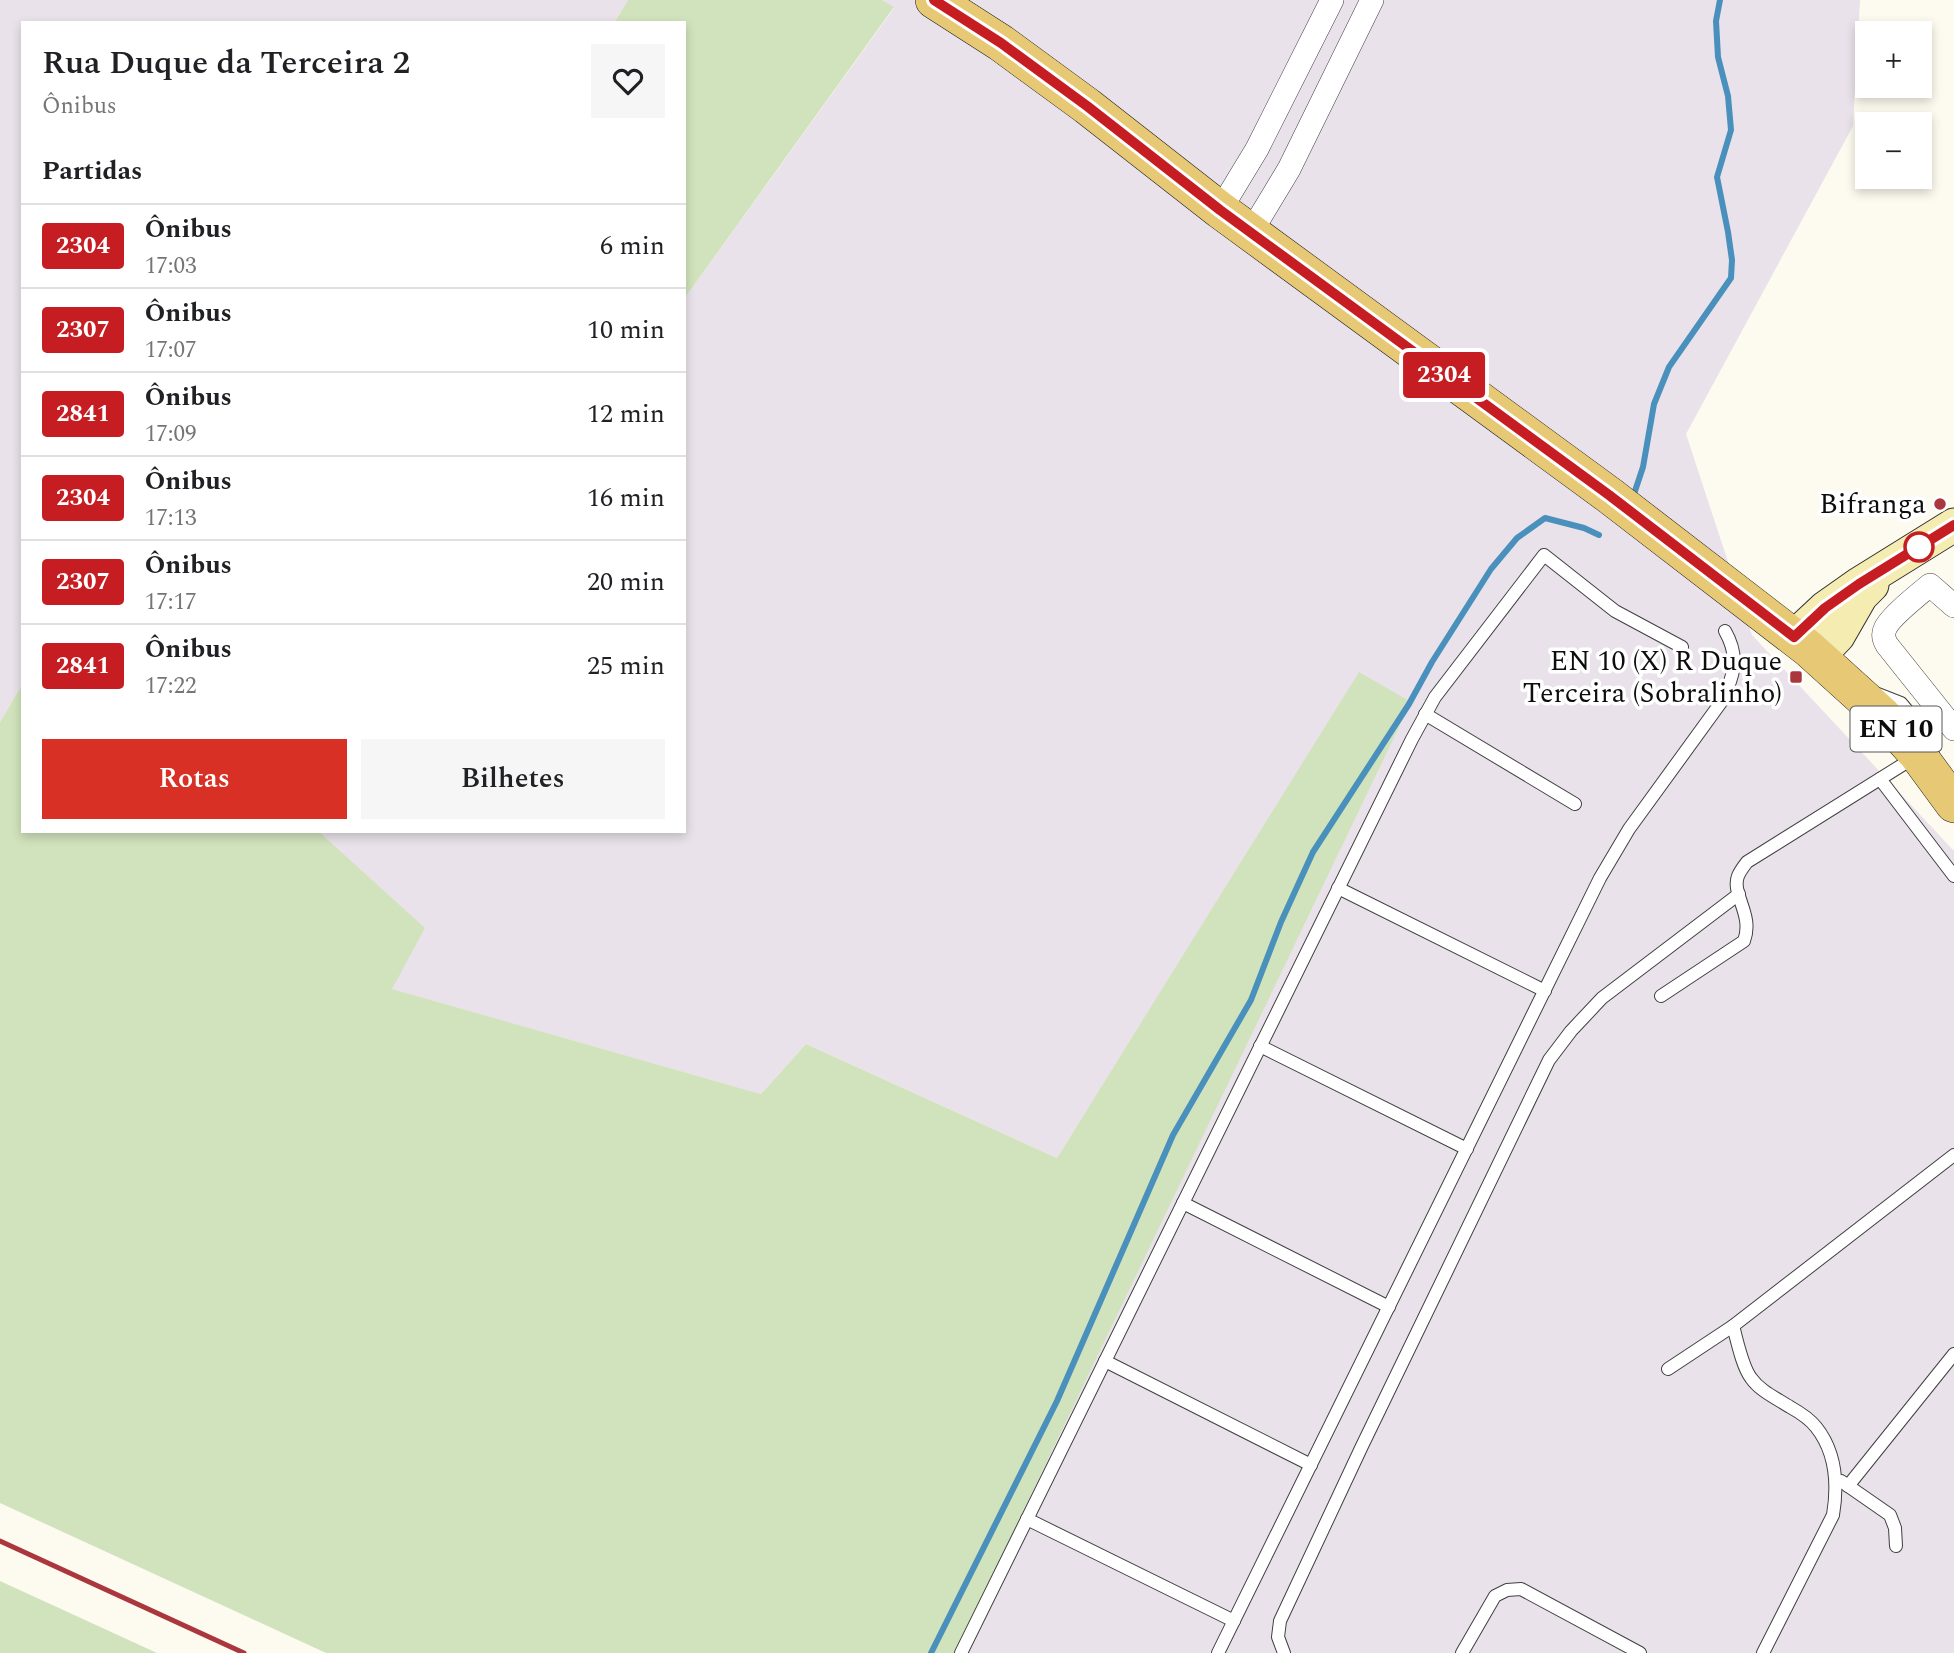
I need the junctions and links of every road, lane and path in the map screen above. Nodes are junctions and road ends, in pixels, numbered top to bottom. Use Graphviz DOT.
graph roads {
  1 [pos="934,0"];
  2 [pos="1332,0"];
  3 [pos="1371,0"];
  4 [pos="1220,210"];
  5 [pos="1251,232"];
  6 [pos="1954,525"];
  7 [pos="1954,606"];
  8 [pos="1726,631"];
  9 [pos="1682,647"];
  10 [pos="1806,647"];
  11 [pos="1425,713"];
  12 [pos="1954,729"];
  13 [pos="1880,779"];
  14 [pos="1937,781"];
  15 [pos="1575,804"];
  16 [pos="1954,876"];
  17 [pos="1338,888"];
  18 [pos="1739,894"];
  19 [pos="1545,991"];
  20 [pos="1661,996"];
  21 [pos="1261,1046"];
  22 [pos="1468,1149"];
  23 [pos="1954,1155"];
  24 [pos="1183,1203"];
  25 [pos="1389,1307"];
  26 [pos="1733,1326"];
  27 [pos="1954,1354"];
  28 [pos="1105,1361"];
  29 [pos="1668,1369"];
  30 [pos="1311,1465"];
  31 [pos="1835,1477"];
  32 [pos="1848,1486"];
  33 [pos="1027,1520"];
  34 [pos="1896,1546"];
  35 [pos="1234,1621"];
  36 [pos="961,1653"];
  37 [pos="1218,1653"];
  38 [pos="1284,1653"];
  39 [pos="1462,1653"];
  40 [pos="1640,1653"];
  41 [pos="1763,1653"];
  1 -- 4 [label="main road, EN 10"];
  2 -- 4 [label="street"];
  3 -- 5 [label="street"];
  4 -- 5 [label="main road, EN 10"];
  5 -- 10 [label="main road, EN 10"];
  6 -- 10 [label="street"];
  7 -- 12 [label="street"];
  8 -- 19 [label="lane"];
  9 -- 11 [label="lane"];
  10 -- 14 [label="main road, EN 10"];
  11 -- 15 [label="lane"];
  11 -- 17 [label="lane"];
  13 -- 14 [label="lane"];
  13 -- 16 [label="lane"];
  13 -- 18 [label="lane"];
  17 -- 19 [label="lane"];
  17 -- 21 [label="lane"];
  18 -- 20 [label="lane"];
  18 -- 38 [label="lane"];
  19 -- 22 [label="lane"];
  21 -- 22 [label="lane"];
  21 -- 24 [label="lane"];
  22 -- 25 [label="lane"];
  23 -- 26 [label="lane"];
  24 -- 25 [label="lane"];
  24 -- 28 [label="lane"];
  25 -- 30 [label="lane"];
  26 -- 29 [label="lane"];
  26 -- 31 [label="lane"];
  27 -- 32 [label="lane"];
  28 -- 30 [label="lane"];
  28 -- 33 [label="lane"];
  30 -- 35 [label="lane"];
  31 -- 32 [label="lane"];
  31 -- 41 [label="lane"];
  32 -- 34 [label="lane"];
  33 -- 35 [label="lane"];
  33 -- 36 [label="lane"];
  35 -- 37 [label="lane"];
  39 -- 40 [label="lane"];
}
